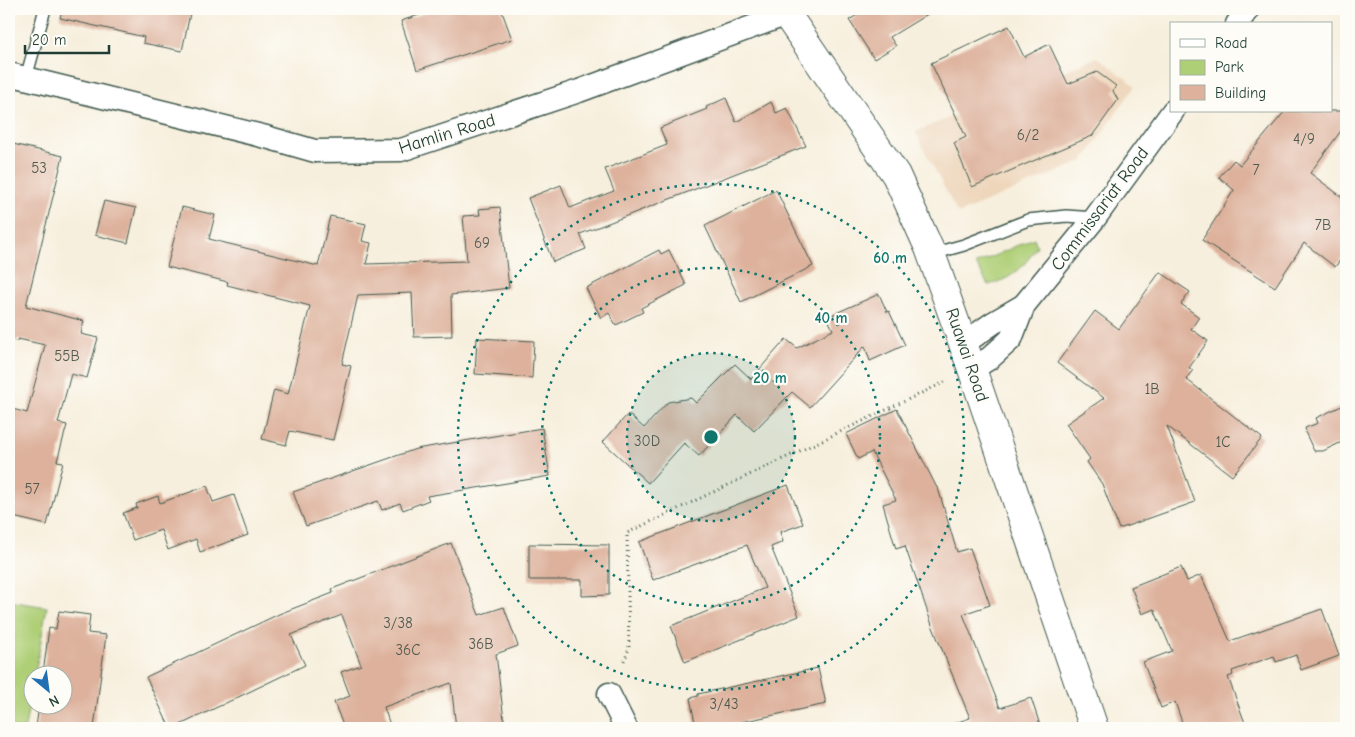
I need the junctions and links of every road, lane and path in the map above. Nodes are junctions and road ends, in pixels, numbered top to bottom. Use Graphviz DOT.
graph roads {
  1 [pos="45,9"];
  2 [pos="1248,9"];
  3 [pos="785,12"];
  4 [pos="1238,22"];
  5 [pos="17,76"];
  6 [pos="1172,112"];
  7 [pos="1095,218"];
  8 [pos="932,254"];
  9 [pos="1024,306"];
  10 [pos="963,344"];
  11 [pos="972,369"];
  12 [pos="624,661"];
  13 [pos="609,694"];
  14 [pos="626,728"];
  15 [pos="1094,728"];
  1 -- 5 [label="lane"];
  2 -- 4 [label="street"];
  3 -- 5 [label="street, Hamlin Road"];
  3 -- 8 [label="street, Ruawai Road"];
  6 -- 7 [label="street, Commissariat Road"];
  7 -- 8 [label="lane"];
  7 -- 9 [label="street, Commissariat Road"];
  8 -- 10 [label="street, Ruawai Road"];
  9 -- 10 [label="street, Commissariat Road"];
  9 -- 11 [label="street, Commissariat Road"];
  10 -- 11 [label="street, Ruawai Road"];
  11 -- 12 [label="path"];
  11 -- 15 [label="street, Ruawai Road"];
  13 -- 14 [label="street"];
}
